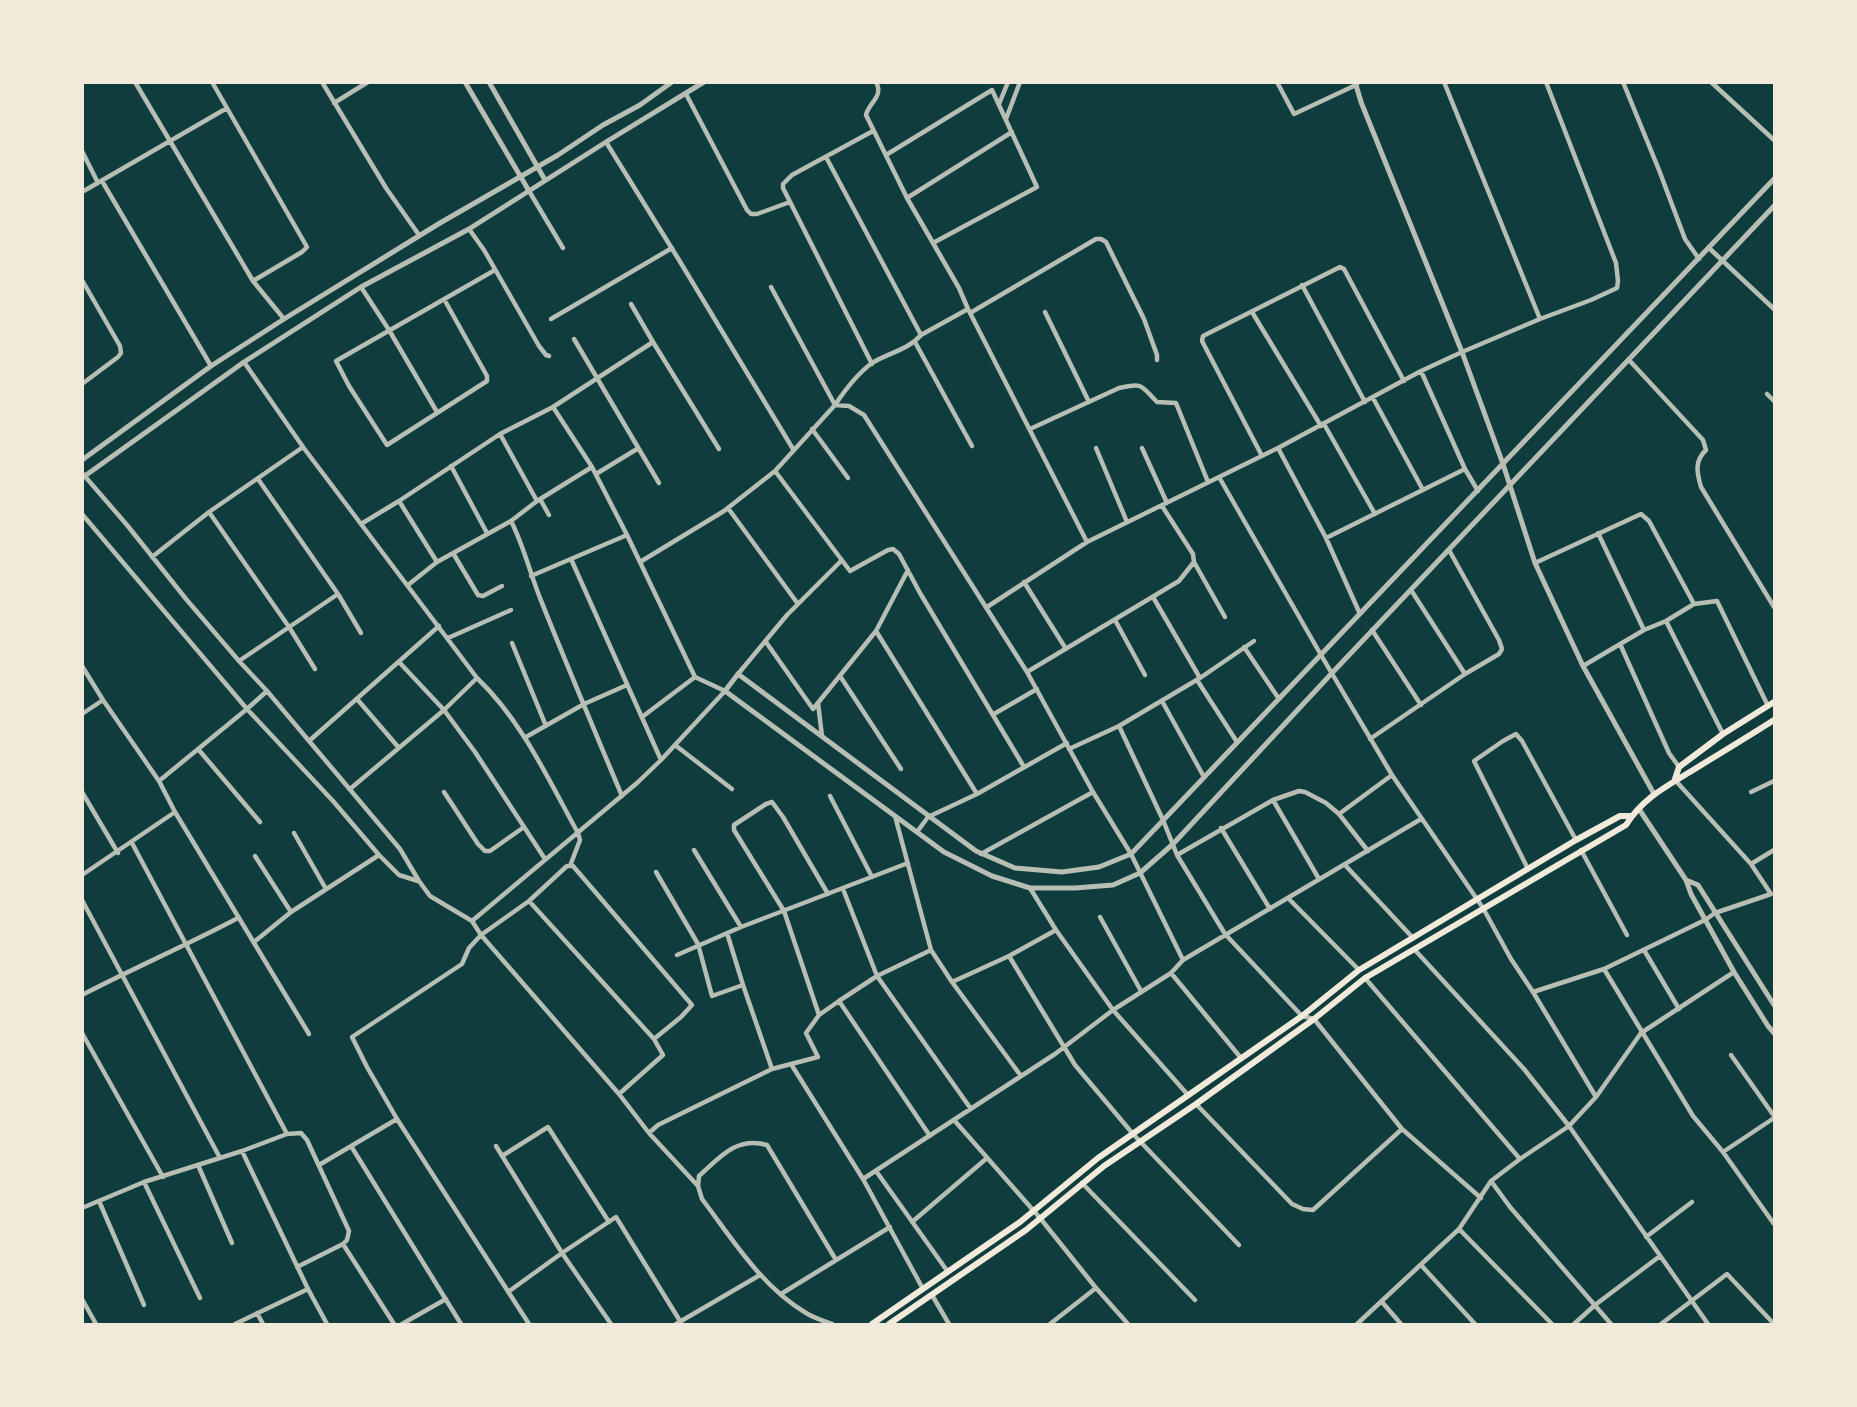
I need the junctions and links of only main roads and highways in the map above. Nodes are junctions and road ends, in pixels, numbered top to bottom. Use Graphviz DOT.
graph roads {
  1 [pos="1771,704"];
  2 [pos="1774,721"];
  3 [pos="1675,779"];
  4 [pos="1631,816"];
  5 [pos="872,1324"];
  6 [pos="889,1324"];
  1 -- 3 [label="main road"];
  2 -- 3 [label="main road"];
  3 -- 4 [label="main road"];
  4 -- 5 [label="main road"];
  4 -- 6 [label="main road"];
}
